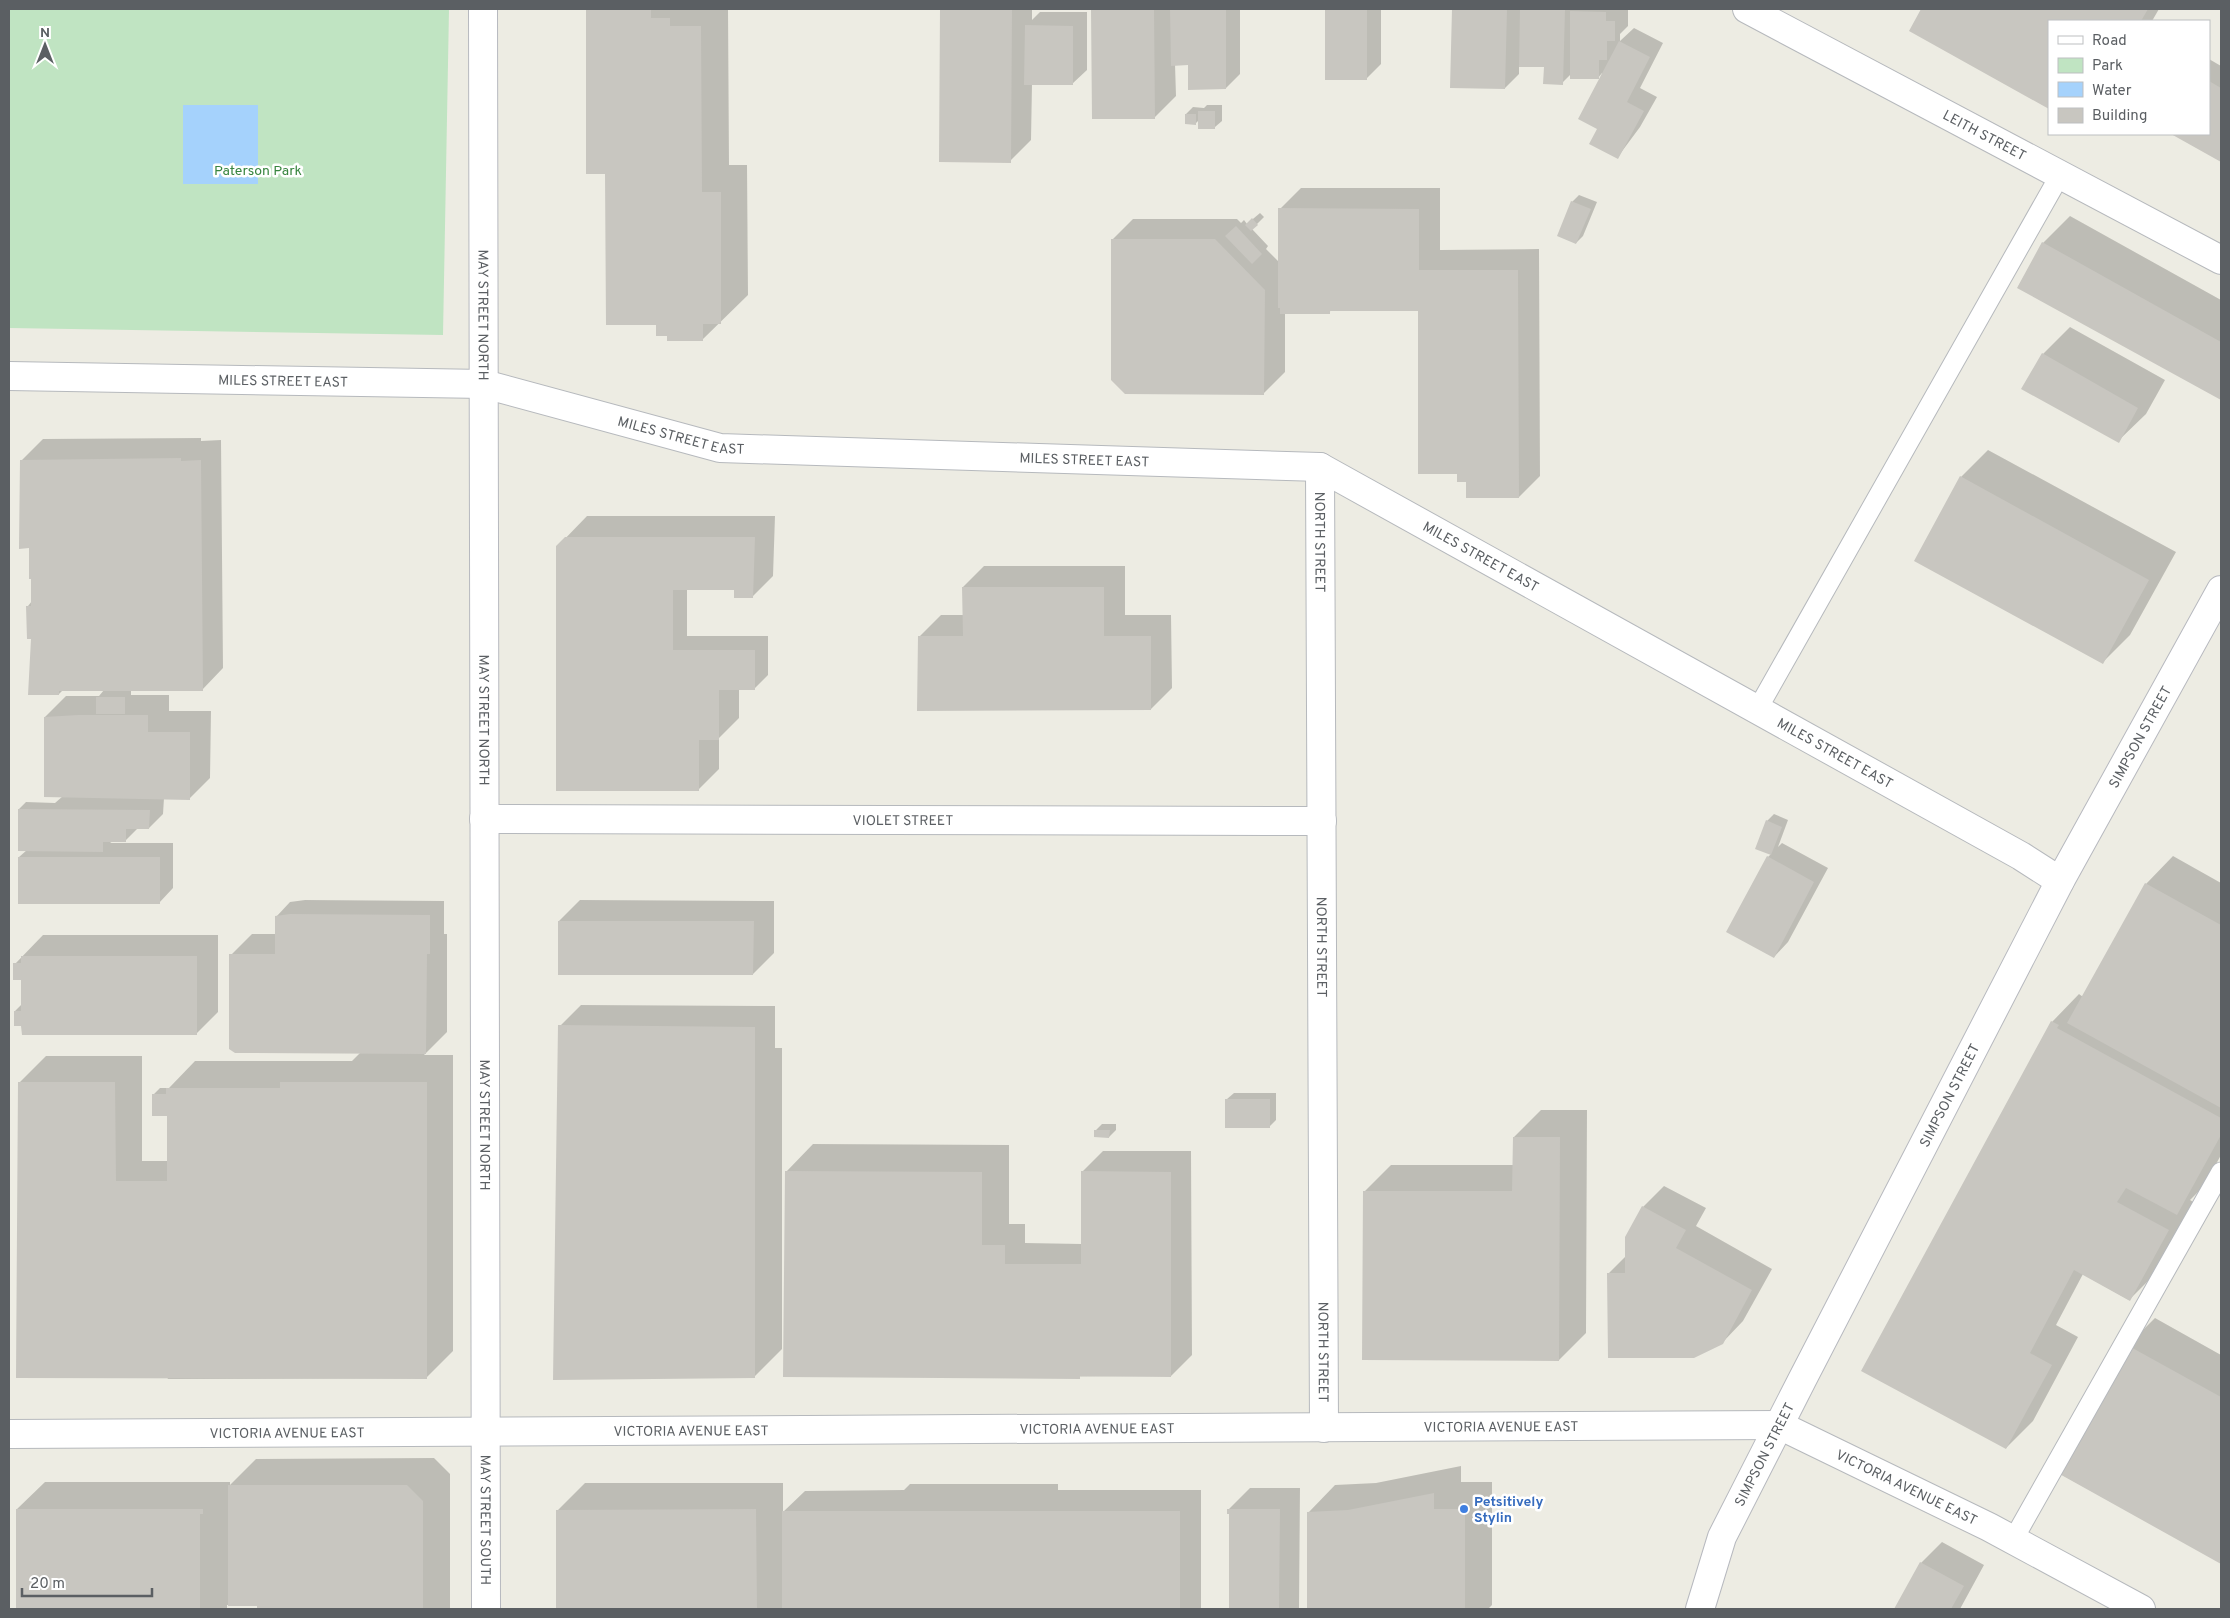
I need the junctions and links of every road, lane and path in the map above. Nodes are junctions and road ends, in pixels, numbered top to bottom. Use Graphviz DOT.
graph roads {
  1 [pos="483,9"];
  2 [pos="1747,9"];
  3 [pos="2060,175"];
  4 [pos="2221,260"];
  5 [pos="9,376"];
  6 [pos="484,384"];
  7 [pos="1320,467"];
  8 [pos="2221,590"];
  9 [pos="1757,710"];
  10 [pos="484,819"];
  11 [pos="1322,821"];
  12 [pos="2060,882"];
  13 [pos="2221,1172"];
  14 [pos="1779,1425"];
  15 [pos="1324,1428"];
  16 [pos="484,1432"];
  17 [pos="9,1434"];
  18 [pos="2013,1540"];
  19 [pos="486,1609"];
  20 [pos="1700,1609"];
  21 [pos="2141,1609"];
  1 -- 6 [label="street, MAY STREET NORTH"];
  2 -- 3 [label="street, LEITH STREET"];
  3 -- 4 [label="street, LEITH STREET"];
  3 -- 9 [label="lane"];
  5 -- 6 [label="street, MILES STREET EAST"];
  6 -- 7 [label="street, MILES STREET EAST"];
  6 -- 10 [label="street, MAY STREET NORTH"];
  7 -- 9 [label="street, MILES STREET EAST"];
  7 -- 11 [label="street, NORTH STREET"];
  8 -- 12 [label="street, SIMPSON STREET"];
  9 -- 12 [label="street, MILES STREET EAST"];
  10 -- 11 [label="street, VIOLET STREET"];
  10 -- 16 [label="street, MAY STREET NORTH"];
  11 -- 15 [label="street, NORTH STREET"];
  12 -- 14 [label="street, SIMPSON STREET"];
  13 -- 18 [label="lane"];
  14 -- 15 [label="street, VICTORIA AVENUE EAST"];
  14 -- 18 [label="street, VICTORIA AVENUE EAST"];
  14 -- 20 [label="street, SIMPSON STREET"];
  15 -- 16 [label="street, VICTORIA AVENUE EAST"];
  16 -- 17 [label="street, VICTORIA AVENUE EAST"];
  16 -- 19 [label="street, MAY STREET SOUTH"];
  18 -- 21 [label="street, VICTORIA AVENUE EAST"];
}
